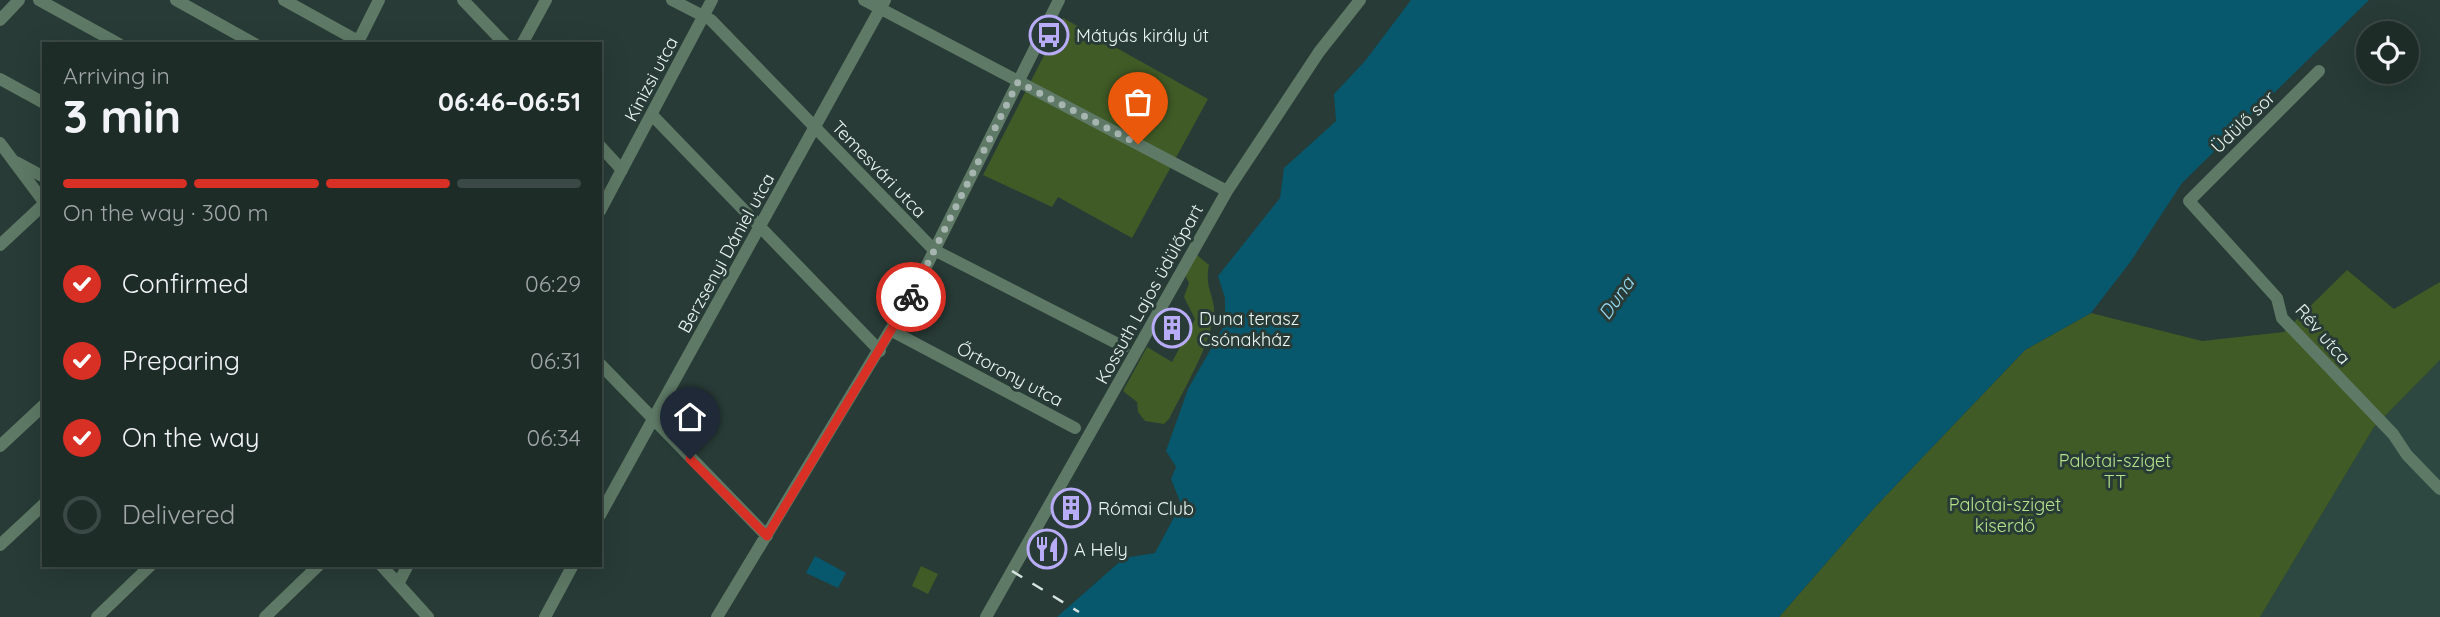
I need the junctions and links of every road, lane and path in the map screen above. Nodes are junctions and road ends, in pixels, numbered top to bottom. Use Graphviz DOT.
graph roads {
  1 [pos="19,0"];
  2 [pos="39,0"];
  3 [pos="176,0"];
  4 [pos="284,0"];
  5 [pos="379,0"];
  6 [pos="463,0"];
  7 [pos="546,0"];
  8 [pos="673,0"];
  9 [pos="712,0"];
  10 [pos="864,0"];
  11 [pos="1059,0"];
  12 [pos="1360,0"];
  13 [pos="883,4"];
  14 [pos="704,16"];
  15 [pos="0,20"];
  16 [pos="116,42"];
  17 [pos="251,42"];
  18 [pos="357,42"];
  19 [pos="503,42"];
  20 [pos="523,42"];
  21 [pos="2319,71"];
  22 [pos="0,79"];
  23 [pos="1018,82"];
  24 [pos="42,102"];
  25 [pos="652,114"];
  26 [pos="814,128"];
  27 [pos="0,143"];
  28 [pos="602,148"];
  29 [pos="12,160"];
  30 [pos="622,170"];
  31 [pos="42,176"];
  32 [pos="1227,191"];
  33 [pos="2191,197"];
  34 [pos="42,200"];
  35 [pos="42,205"];
  36 [pos="602,207"];
  37 [pos="761,226"];
  38 [pos="0,245"];
  39 [pos="934,250"];
  40 [pos="892,331"];
  41 [pos="1124,347"];
  42 [pos="880,351"];
  43 [pos="602,366"];
  44 [pos="42,407"];
  45 [pos="652,420"];
  46 [pos="1075,428"];
  47 [pos="0,446"];
  48 [pos="2440,489"];
  49 [pos="42,506"];
  50 [pos="602,511"];
  51 [pos="767,536"];
  52 [pos="0,545"];
  53 [pos="149,567"];
  54 [pos="317,567"];
  55 [pos="383,567"];
  56 [pos="407,567"];
  57 [pos="572,567"];
  58 [pos="398,584"];
  59 [pos="97,617"];
  60 [pos="265,617"];
  61 [pos="428,617"];
  62 [pos="545,617"];
  63 [pos="718,617"];
  64 [pos="986,617"];
  1 -- 15 [label="street"];
  2 -- 16 [label="street"];
  3 -- 17 [label="street"];
  4 -- 18 [label="street"];
  5 -- 18 [label="street"];
  6 -- 19 [label="street"];
  7 -- 20 [label="street"];
  8 -- 14 [label="street, Temesvári utca"];
  9 -- 14 [label="street, Kinizsi utca"];
  10 -- 13 [label="street"];
  11 -- 23 [label="street"];
  12 -- 32 [label="street, Kossuth Lajos üdülőpart"];
  13 -- 23 [label="street"];
  13 -- 26 [label="street, Berzsenyi Dániel utca"];
  14 -- 25 [label="street, Kinizsi utca"];
  14 -- 26 [label="street, Temesvári utca"];
  21 -- 33 [label="street, Üdülő sor"];
  22 -- 24 [label="street"];
  23 -- 32 [label="street"];
  23 -- 39 [label="street"];
  25 -- 30 [label="street, Kinizsi utca"];
  25 -- 37 [label="street"];
  26 -- 37 [label="street, Berzsenyi Dániel utca"];
  26 -- 39 [label="street, Temesvári utca"];
  27 -- 29 [label="street"];
  28 -- 30 [label="street"];
  29 -- 31 [label="street"];
  29 -- 34 [label="street"];
  30 -- 36 [label="street, Kinizsi utca"];
  32 -- 64 [label="street, Kossuth Lajos üdülőpart"];
  33 -- 48 [label="street, Rév utca"];
  35 -- 38 [label="street"];
  37 -- 42 [label="street"];
  37 -- 45 [label="street, Berzsenyi Dániel utca"];
  39 -- 40 [label="street"];
  39 -- 41 [label="street, Temesvári utca"];
  40 -- 42 [label="street"];
  40 -- 46 [label="street, Őrtorony utca"];
  42 -- 51 [label="street"];
  43 -- 45 [label="street"];
  44 -- 47 [label="street"];
  45 -- 50 [label="street, Berzsenyi Dániel utca"];
  45 -- 51 [label="street"];
  49 -- 52 [label="street"];
  51 -- 63 [label="street"];
  53 -- 59 [label="street"];
  54 -- 60 [label="street"];
  55 -- 58 [label="street"];
  56 -- 58 [label="street"];
  57 -- 62 [label="street"];
  58 -- 61 [label="street"];
}
